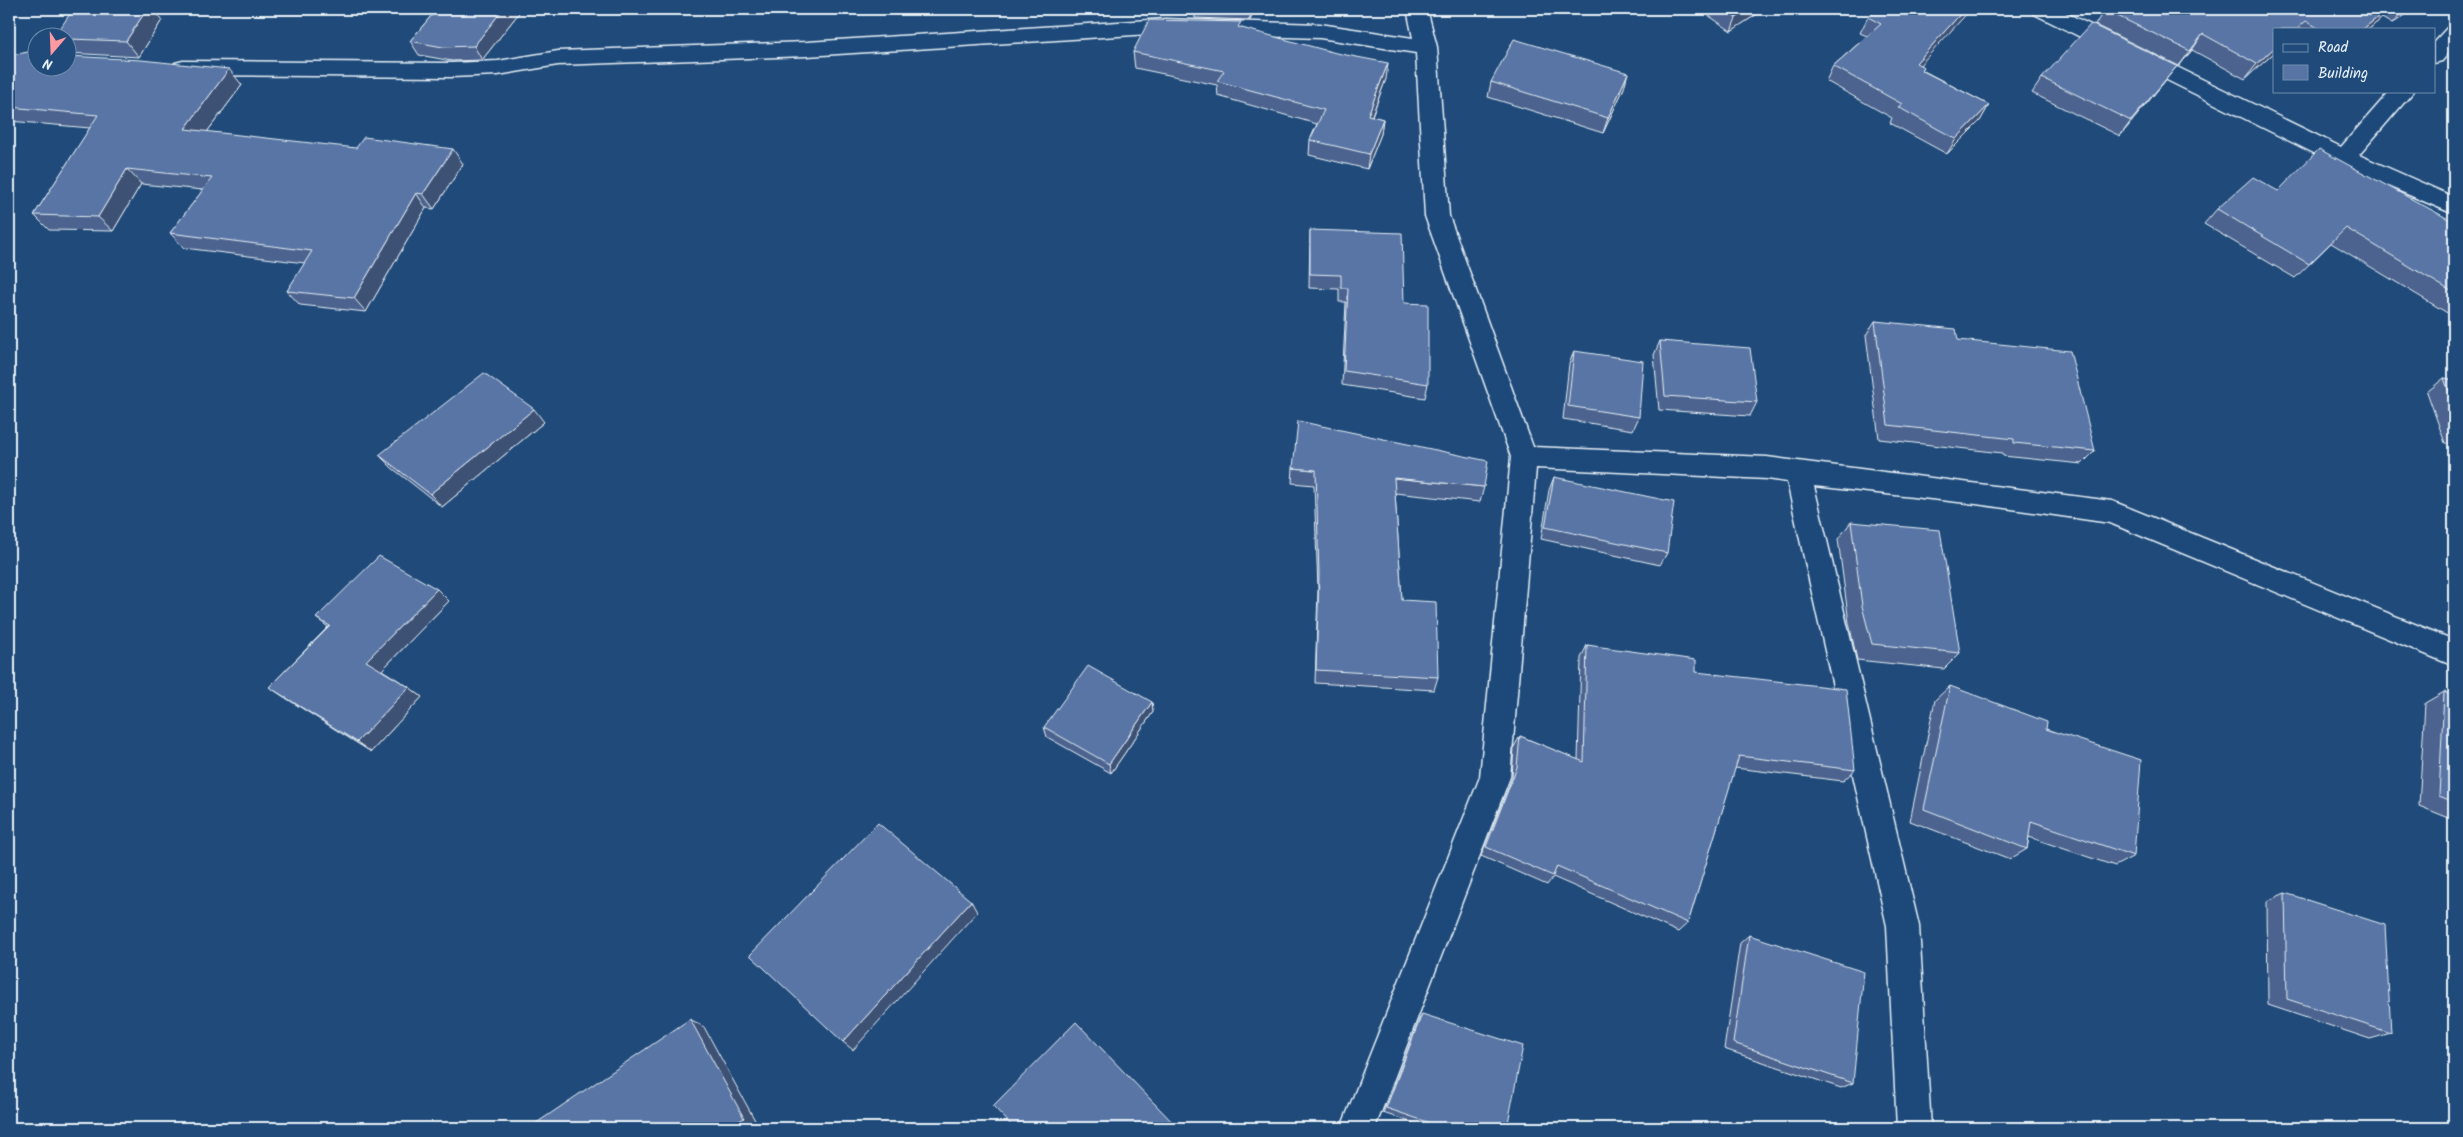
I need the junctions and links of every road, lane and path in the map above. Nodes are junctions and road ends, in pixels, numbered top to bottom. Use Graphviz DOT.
graph roads {
  1 [pos="1417,9"];
  2 [pos="2041,9"];
  3 [pos="2454,33"];
  4 [pos="1426,47"];
  5 [pos="2436,54"];
  6 [pos="161,66"];
  7 [pos="2402,92"];
  8 [pos="2344,158"];
  9 [pos="2454,206"];
  10 [pos="1524,456"];
  11 [pos="1798,474"];
  12 [pos="2454,653"];
  13 [pos="1358,1128"];
  14 [pos="1914,1128"];
  1 -- 4 [label="street"];
  2 -- 8 [label="street"];
  3 -- 5 [label="street"];
  4 -- 6 [label="street"];
  4 -- 10 [label="street"];
  7 -- 8 [label="street"];
  8 -- 9 [label="street"];
  10 -- 11 [label="street"];
  10 -- 13 [label="street"];
  11 -- 12 [label="street"];
  11 -- 14 [label="street"];
}
